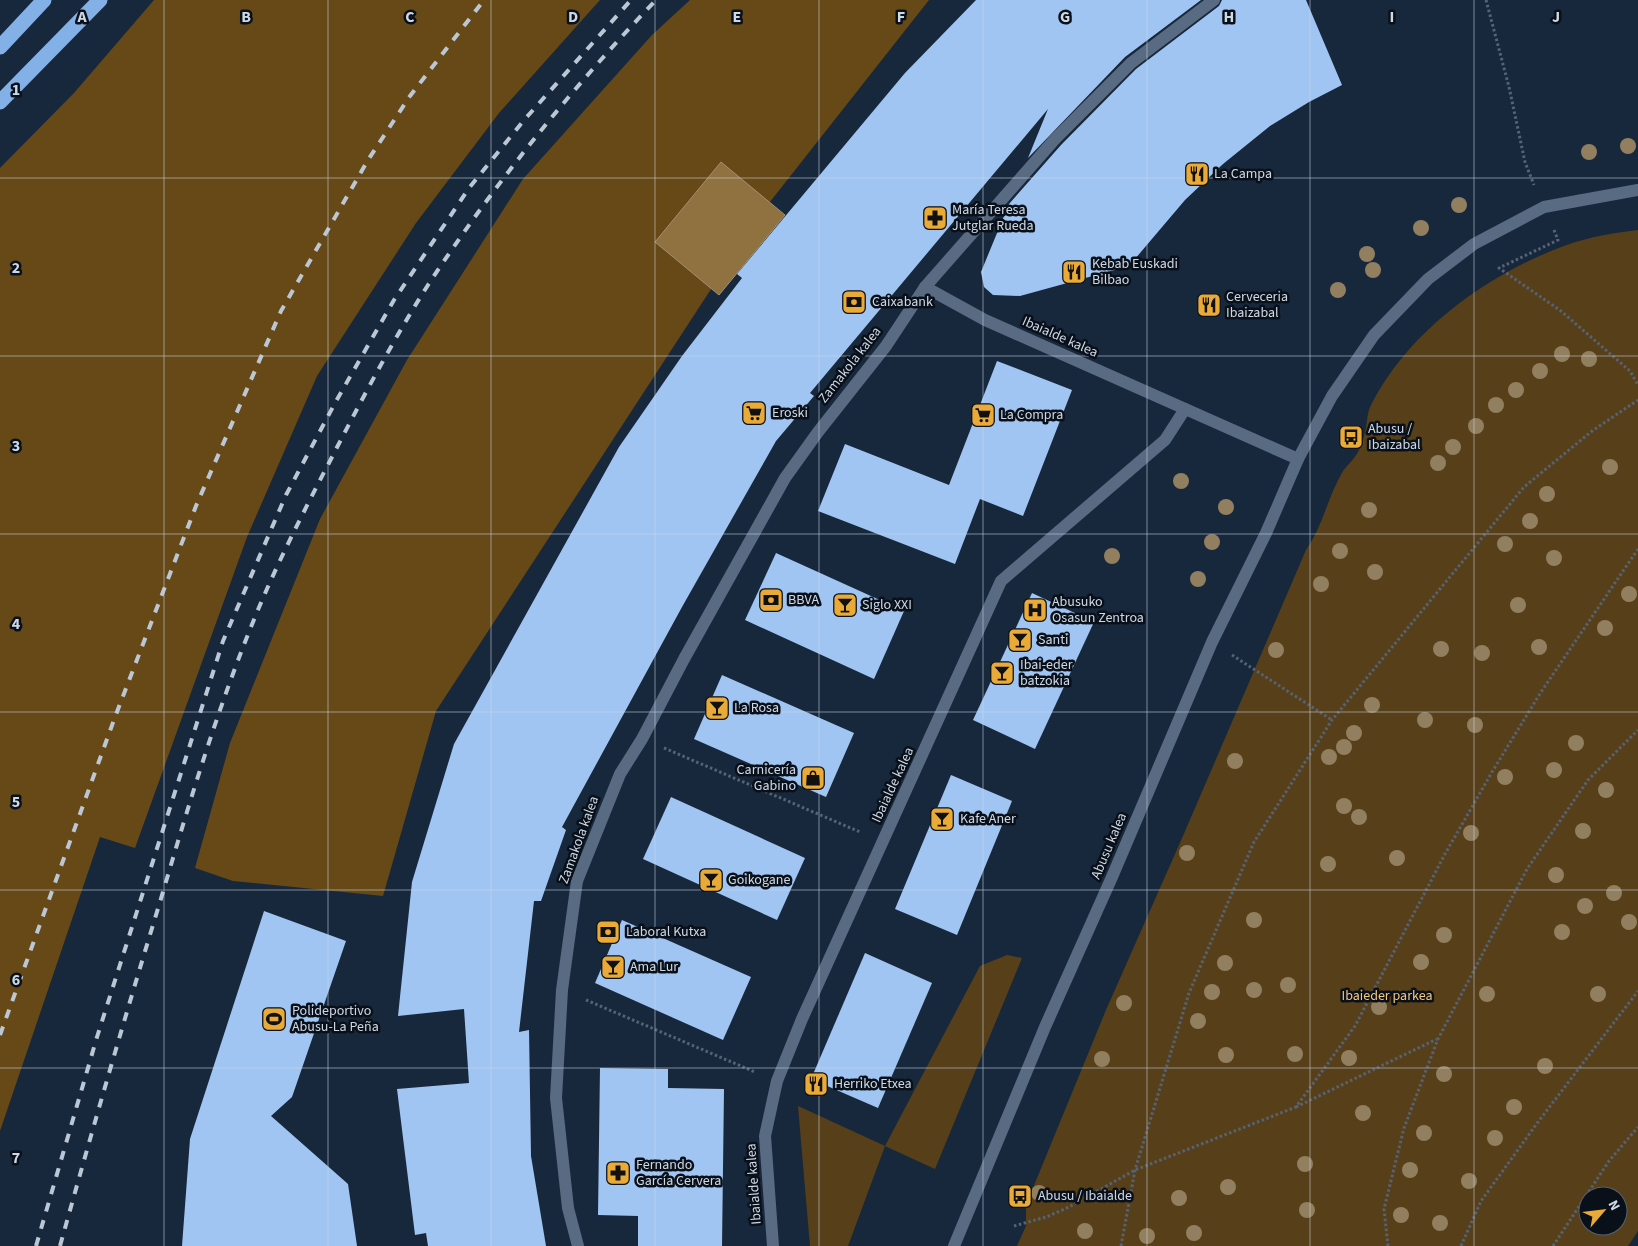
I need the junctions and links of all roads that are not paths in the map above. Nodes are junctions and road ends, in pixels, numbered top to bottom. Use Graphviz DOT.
graph roads {
  1 [pos="44,0"];
  2 [pos="100,0"];
  3 [pos="1214,0"];
  4 [pos="0,47"];
  5 [pos="0,102"];
  6 [pos="1638,190"];
  7 [pos="925,287"];
  8 [pos="1185,410"];
  9 [pos="1298,459"];
  10 [pos="578,1246"];
  11 [pos="774,1246"];
  12 [pos="954,1246"];
  1 -- 4 [label="highway"];
  2 -- 5 [label="highway"];
  3 -- 7 [label="street, Zamakola kalea"];
  6 -- 9 [label="street, Abusu kalea"];
  7 -- 8 [label="street, Ibaialde kalea"];
  7 -- 10 [label="street, Zamakola kalea"];
  8 -- 9 [label="street, Ibaialde kalea"];
  8 -- 11 [label="street, Ibaialde kalea"];
  9 -- 12 [label="street, Abusu kalea"];
}
